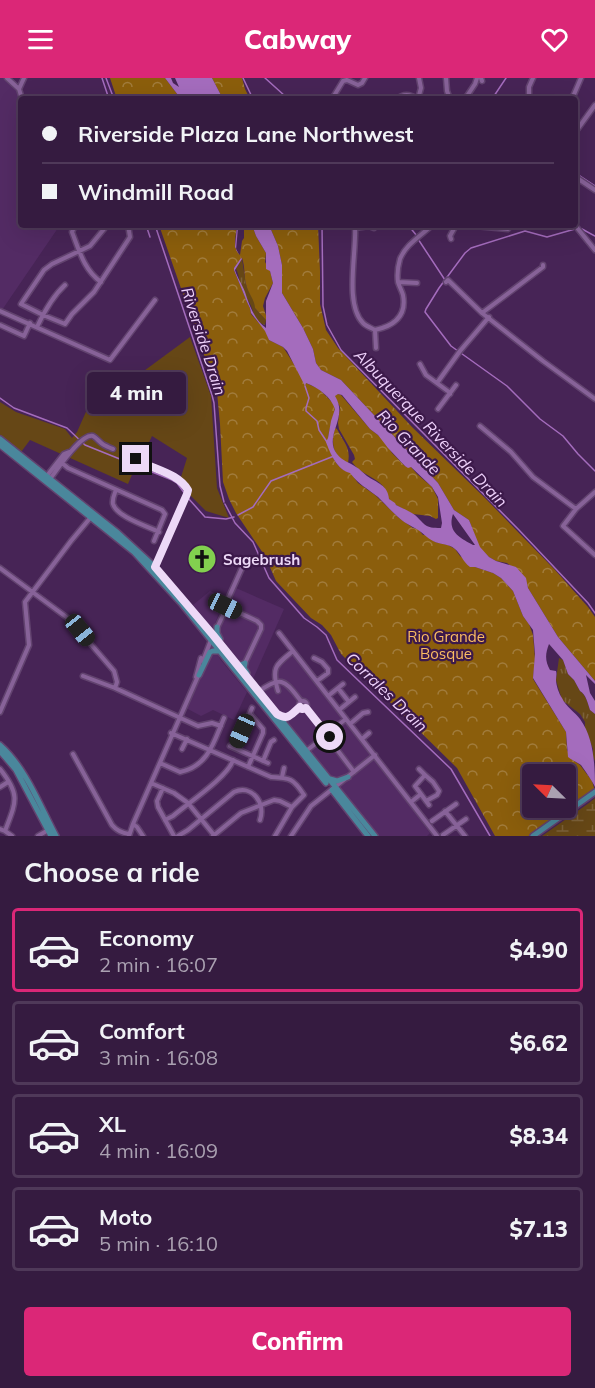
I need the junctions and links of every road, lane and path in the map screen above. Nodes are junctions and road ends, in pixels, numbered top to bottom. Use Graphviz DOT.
graph roads {
  1 [pos="7,78"];
  2 [pos="24,78"];
  3 [pos="365,78"];
  4 [pos="418,78"];
  5 [pos="533,78"];
  6 [pos="581,78"];
  7 [pos="446,79"];
  8 [pos="478,79"];
  9 [pos="19,89"];
  10 [pos="21,96"];
  11 [pos="334,96"];
  12 [pos="418,96"];
  13 [pos="449,96"];
  14 [pos="467,96"];
  15 [pos="529,96"];
  16 [pos="573,96"];
  17 [pos="595,105"];
  18 [pos="578,128"];
  19 [pos="578,179"];
  20 [pos="595,190"];
  21 [pos="74,228"];
  22 [pos="128,228"];
  23 [pos="355,228"];
  24 [pos="429,228"];
  25 [pos="454,228"];
  26 [pos="577,228"];
  27 [pos="104,229"];
  28 [pos="451,239"];
  29 [pos="595,250"];
  30 [pos="79,251"];
  31 [pos="543,265"];
  32 [pos="101,282"];
  33 [pos="398,282"];
  34 [pos="446,282"];
  35 [pos="417,283"];
  36 [pos="66,285"];
  37 [pos="155,300"];
  38 [pos="0,310"];
  39 [pos="482,313"];
  40 [pos="43,315"];
  41 [pos="489,317"];
  42 [pos="30,323"];
  43 [pos="0,326"];
  44 [pos="38,327"];
  45 [pos="375,330"];
  46 [pos="376,348"];
  47 [pos="420,364"];
  48 [pos="437,383"];
  49 [pos="456,385"];
  50 [pos="450,394"];
  51 [pos="595,399"];
  52 [pos="438,409"];
  53 [pos="480,426"];
  54 [pos="0,442"];
  55 [pos="113,449"];
  56 [pos="70,452"];
  57 [pos="136,459"];
  58 [pos="62,463"];
  59 [pos="47,479"];
  60 [pos="93,480"];
  61 [pos="90,487"];
  62 [pos="116,490"];
  63 [pos="595,492"];
  64 [pos="576,508"];
  65 [pos="91,517"];
  66 [pos="159,532"];
  67 [pos="154,541"];
  68 [pos="595,555"];
  69 [pos="246,559"];
  70 [pos="155,567"];
  71 [pos="0,568"];
  72 [pos="32,592"];
  73 [pos="225,606"];
  74 [pos="217,627"];
  75 [pos="279,633"];
  76 [pos="211,637"];
  77 [pos="219,651"];
  78 [pos="293,651"];
  79 [pos="314,658"];
  80 [pos="245,663"];
  81 [pos="236,664"];
  82 [pos="199,675"];
  83 [pos="83,676"];
  84 [pos="276,681"];
  85 [pos="317,681"];
  86 [pos="344,684"];
  87 [pos="115,688"];
  88 [pos="338,688"];
  89 [pos="278,691"];
  90 [pos="256,692"];
  91 [pos="328,696"];
  92 [pos="355,697"];
  93 [pos="349,702"];
  94 [pos="303,707"];
  95 [pos="252,708"];
  96 [pos="339,710"];
  97 [pos="0,712"];
  98 [pos="369,712"];
  99 [pos="250,714"];
  100 [pos="179,718"];
  101 [pos="224,718"];
  102 [pos="285,719"];
  103 [pos="346,719"];
  104 [pos="350,724"];
  105 [pos="220,726"];
  106 [pos="327,732"];
  107 [pos="172,733"];
  108 [pos="369,733"];
  109 [pos="326,738"];
  110 [pos="187,740"];
  111 [pos="274,740"];
  112 [pos="363,740"];
  113 [pos="0,745"];
  114 [pos="182,749"];
  115 [pos="210,750"];
  116 [pos="306,751"];
  117 [pos="0,752"];
  118 [pos="73,754"];
  119 [pos="375,755"];
  120 [pos="253,756"];
  121 [pos="233,760"];
  122 [pos="160,763"];
  123 [pos="248,767"];
  124 [pos="284,768"];
  125 [pos="0,769"];
  126 [pos="419,769"];
  127 [pos="354,772"];
  128 [pos="425,775"];
  129 [pos="282,777"];
  130 [pos="326,777"];
  131 [pos="348,777"];
  132 [pos="8,782"];
  133 [pos="151,783"];
  134 [pos="0,788"];
  135 [pos="163,788"];
  136 [pos="334,789"];
  137 [pos="439,791"];
  138 [pos="421,794"];
  139 [pos="595,794"];
  140 [pos="442,796"];
  141 [pos="411,802"];
  142 [pos="188,804"];
  143 [pos="456,804"];
  144 [pos="261,805"];
  145 [pos="292,807"];
  146 [pos="445,811"];
  147 [pos="201,819"];
  148 [pos="466,819"];
  149 [pos="165,820"];
  150 [pos="260,820"];
  151 [pos="432,820"];
  152 [pos="132,824"];
  153 [pos="456,826"];
  154 [pos="0,829"];
  155 [pos="5,831"];
  156 [pos="51,831"];
  157 [pos="129,835"];
  158 [pos="443,835"];
  159 [pos="462,835"];
  160 [pos="12,836"];
  161 [pos="38,836"];
  162 [pos="56,836"];
  163 [pos="144,836"];
  164 [pos="176,836"];
  165 [pos="214,836"];
  166 [pos="275,836"];
  167 [pos="291,836"];
  168 [pos="368,836"];
  169 [pos="375,836"];
  170 [pos="437,836"];
  171 [pos="536,836"];
  1 -- 9 [label="street"];
  2 -- 9 [label="street"];
  3 -- 11 [label="street"];
  4 -- 12 [label="street"];
  5 -- 15 [label="street"];
  6 -- 16 [label="street"];
  7 -- 13 [label="street"];
  8 -- 14 [label="street"];
  9 -- 10 [label="street"];
  17 -- 18 [label="street"];
  19 -- 20 [label="street"];
  21 -- 30 [label="street"];
  22 -- 32 [label="street"];
  23 -- 45 [label="street"];
  24 -- 33 [label="street"];
  25 -- 28 [label="street"];
  26 -- 29 [label="street"];
  27 -- 30 [label="street"];
  30 -- 32 [label="street"];
  30 -- 40 [label="street"];
  31 -- 39 [label="street"];
  32 -- 40 [label="street"];
  33 -- 35 [label="street"];
  33 -- 45 [label="street"];
  34 -- 39 [label="street"];
  36 -- 40 [label="street"];
  37 -- 44 [label="street"];
  38 -- 42 [label="street"];
  39 -- 41 [label="street"];
  40 -- 44 [label="street"];
  41 -- 48 [label="street"];
  41 -- 51 [label="street"];
  42 -- 43 [label="street"];
  42 -- 44 [label="street"];
  45 -- 46 [label="street"];
  47 -- 48 [label="street"];
  48 -- 50 [label="street"];
  49 -- 50 [label="street"];
  50 -- 52 [label="street"];
  53 -- 64 [label="street"];
  54 -- 59 [label="main road"];
  54 -- 59 [label="main road"];
  55 -- 56 [label="street"];
  56 -- 58 [label="street"];
  56 -- 59 [label="street"];
  57 -- 70 [label="street"];
  58 -- 59 [label="street"];
  58 -- 60 [label="street"];
  59 -- 65 [label="main road"];
  59 -- 70 [label="main road"];
  60 -- 61 [label="street"];
  60 -- 62 [label="street"];
  62 -- 66 [label="street"];
  62 -- 66 [label="street"];
  63 -- 64 [label="street"];
  64 -- 68 [label="street"];
  65 -- 72 [label="street"];
  65 -- 76 [label="main road"];
  66 -- 67 [label="street"];
  69 -- 73 [label="street"];
  70 -- 76 [label="main road"];
  71 -- 72 [label="street"];
  72 -- 87 [label="street"];
  72 -- 97 [label="street"];
  73 -- 74 [label="street"];
  73 -- 76 [label="street"];
  73 -- 80 [label="street"];
  74 -- 76 [label="street"];
  74 -- 81 [label="main road"];
  75 -- 78 [label="street"];
  76 -- 77 [label="main road"];
  76 -- 81 [label="main road"];
  76 -- 82 [label="street"];
  76 -- 100 [label="street"];
  77 -- 82 [label="main road"];
  77 -- 90 [label="main road"];
  78 -- 84 [label="street"];
  78 -- 85 [label="street"];
  79 -- 85 [label="street"];
  80 -- 81 [label="main road"];
  80 -- 90 [label="main road"];
  81 -- 90 [label="main road"];
  82 -- 100 [label="street"];
  83 -- 87 [label="street"];
  84 -- 89 [label="street"];
  84 -- 90 [label="street"];
  84 -- 94 [label="street"];
  85 -- 91 [label="street"];
  86 -- 88 [label="street"];
  87 -- 100 [label="street"];
  88 -- 91 [label="street"];
  88 -- 93 [label="street"];
  90 -- 102 [label="main road"];
  90 -- 102 [label="main road"];
  90 -- 136 [label="main road"];
  91 -- 96 [label="street"];
  92 -- 93 [label="street"];
  93 -- 96 [label="street"];
  94 -- 102 [label="street"];
  94 -- 106 [label="street"];
  95 -- 99 [label="street"];
  96 -- 103 [label="street"];
  98 -- 104 [label="street"];
  99 -- 120 [label="street"];
  99 -- 120 [label="street"];
  100 -- 105 [label="street"];
  100 -- 107 [label="street"];
  101 -- 105 [label="street"];
  102 -- 116 [label="main road"];
  103 -- 104 [label="street"];
  103 -- 106 [label="street"];
  104 -- 112 [label="street"];
  105 -- 115 [label="street"];
  106 -- 109 [label="street"];
  107 -- 110 [label="street"];
  107 -- 122 [label="street"];
  108 -- 112 [label="street"];
  109 -- 116 [label="street"];
  109 -- 127 [label="street"];
  110 -- 114 [label="street"];
  110 -- 115 [label="street"];
  111 -- 120 [label="street"];
  112 -- 119 [label="street"];
  113 -- 156 [label="main road"];
  115 -- 121 [label="street"];
  115 -- 122 [label="street"];
  116 -- 130 [label="main road"];
  117 -- 156 [label="main road"];
  118 -- 157 [label="street"];
  119 -- 127 [label="street"];
  119 -- 141 [label="street"];
  120 -- 123 [label="street"];
  121 -- 123 [label="street"];
  121 -- 142 [label="street"];
  122 -- 133 [label="street"];
  123 -- 129 [label="street"];
  124 -- 129 [label="street"];
  125 -- 132 [label="street"];
  126 -- 128 [label="street"];
  127 -- 131 [label="street"];
  128 -- 137 [label="street"];
  128 -- 138 [label="street"];
  129 -- 145 [label="street"];
  130 -- 131 [label="main road"];
  130 -- 136 [label="main road"];
  131 -- 136 [label="street"];
  132 -- 134 [label="street"];
  132 -- 155 [label="street"];
  133 -- 135 [label="street"];
  133 -- 152 [label="street"];
  135 -- 142 [label="street"];
  135 -- 149 [label="street"];
  136 -- 167 [label="street"];
  136 -- 168 [label="main road"];
  136 -- 169 [label="main road"];
  137 -- 138 [label="street"];
  137 -- 140 [label="street"];
  138 -- 141 [label="street"];
  139 -- 171 [label="main road"];
  141 -- 170 [label="street"];
  142 -- 147 [label="street"];
  142 -- 149 [label="street"];
  143 -- 146 [label="street"];
  144 -- 145 [label="street"];
  144 -- 147 [label="street"];
  144 -- 150 [label="street"];
  144 -- 165 [label="street"];
  145 -- 166 [label="street"];
  146 -- 151 [label="street"];
  146 -- 153 [label="street"];
  147 -- 164 [label="street"];
  147 -- 165 [label="street"];
  148 -- 153 [label="street"];
  149 -- 164 [label="street"];
  152 -- 157 [label="street"];
  152 -- 163 [label="street"];
  153 -- 158 [label="street"];
  153 -- 159 [label="street"];
  154 -- 155 [label="street"];
  155 -- 160 [label="street"];
  156 -- 161 [label="street"];
  156 -- 162 [label="main road"];
}
